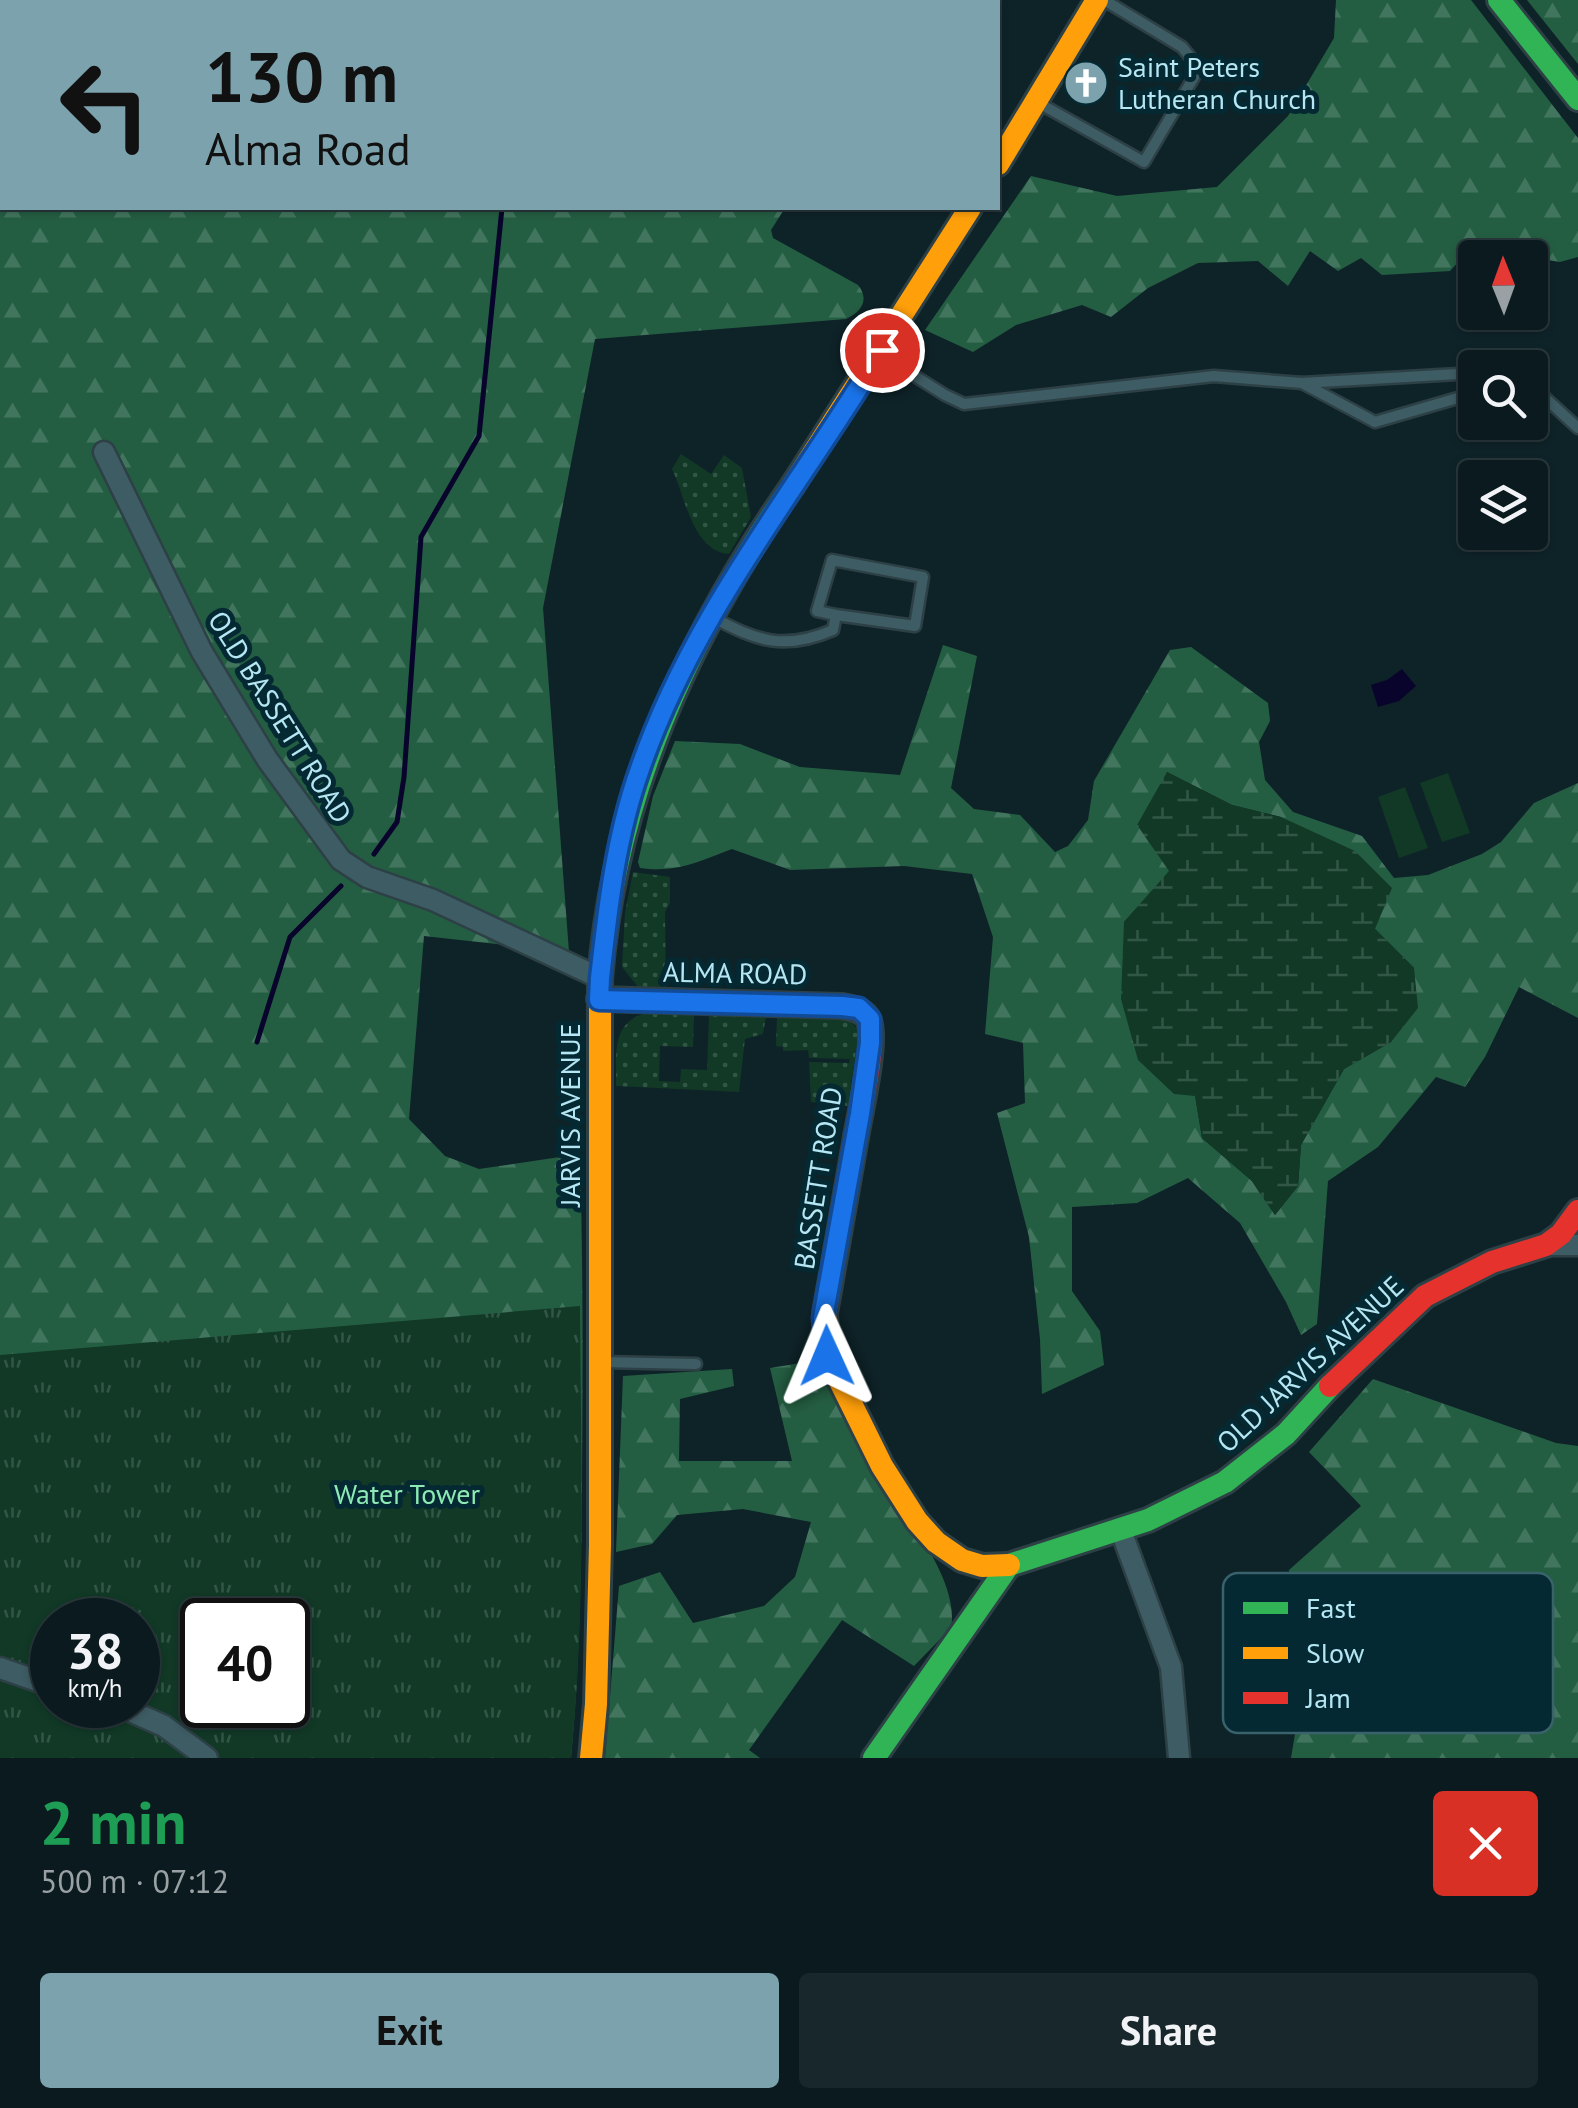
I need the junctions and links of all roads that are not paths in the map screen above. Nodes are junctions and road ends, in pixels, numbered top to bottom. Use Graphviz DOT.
graph roads {
  1 [pos="1100,0"];
  2 [pos="1499,0"];
  3 [pos="1578,99"];
  4 [pos="1036,102"];
  5 [pos="1000,161"];
  6 [pos="969,210"];
  7 [pos="880,354"];
  8 [pos="1458,374"];
  9 [pos="1302,383"];
  10 [pos="1458,398"];
  11 [pos="1548,400"];
  12 [pos="1578,428"];
  13 [pos="104,452"];
  14 [pos="836,615"];
  15 [pos="711,617"];
  16 [pos="600,988"];
  17 [pos="866,1014"];
  18 [pos="1578,1210"];
  19 [pos="1546,1245"];
  20 [pos="1578,1245"];
  21 [pos="600,1362"];
  22 [pos="696,1364"];
  23 [pos="1120,1528"];
  24 [pos="1009,1566"];
  25 [pos="0,1668"];
  26 [pos="30,1678"];
  27 [pos="160,1724"];
  28 [pos="207,1758"];
  29 [pos="591,1758"];
  30 [pos="874,1758"];
  31 [pos="1178,1758"];
  1 -- 4 [label="street"];
  1 -- 4 [label="lane"];
  2 -- 3 [label="street"];
  4 -- 5 [label="street"];
  6 -- 7 [label="street, JARVIS AVENUE"];
  7 -- 9 [label="lane"];
  7 -- 15 [label="street, JARVIS AVENUE"];
  8 -- 9 [label="lane"];
  9 -- 10 [label="lane"];
  11 -- 12 [label="lane"];
  13 -- 16 [label="street, OLD BASSETT ROAD"];
  14 -- 14 [label="lane"];
  14 -- 15 [label="lane"];
  15 -- 16 [label="street, JARVIS AVENUE"];
  16 -- 17 [label="street, ALMA ROAD"];
  16 -- 21 [label="street, JARVIS AVENUE"];
  17 -- 24 [label="street, BASSETT ROAD"];
  18 -- 19 [label="street, OLD JARVIS AVENUE"];
  19 -- 20 [label="street"];
  19 -- 23 [label="street, OLD JARVIS AVENUE"];
  21 -- 22 [label="lane"];
  21 -- 29 [label="street, JARVIS AVENUE"];
  23 -- 24 [label="street, OLD JARVIS AVENUE"];
  23 -- 31 [label="street"];
  24 -- 30 [label="street"];
  25 -- 26 [label="street"];
  27 -- 28 [label="street"];
}
